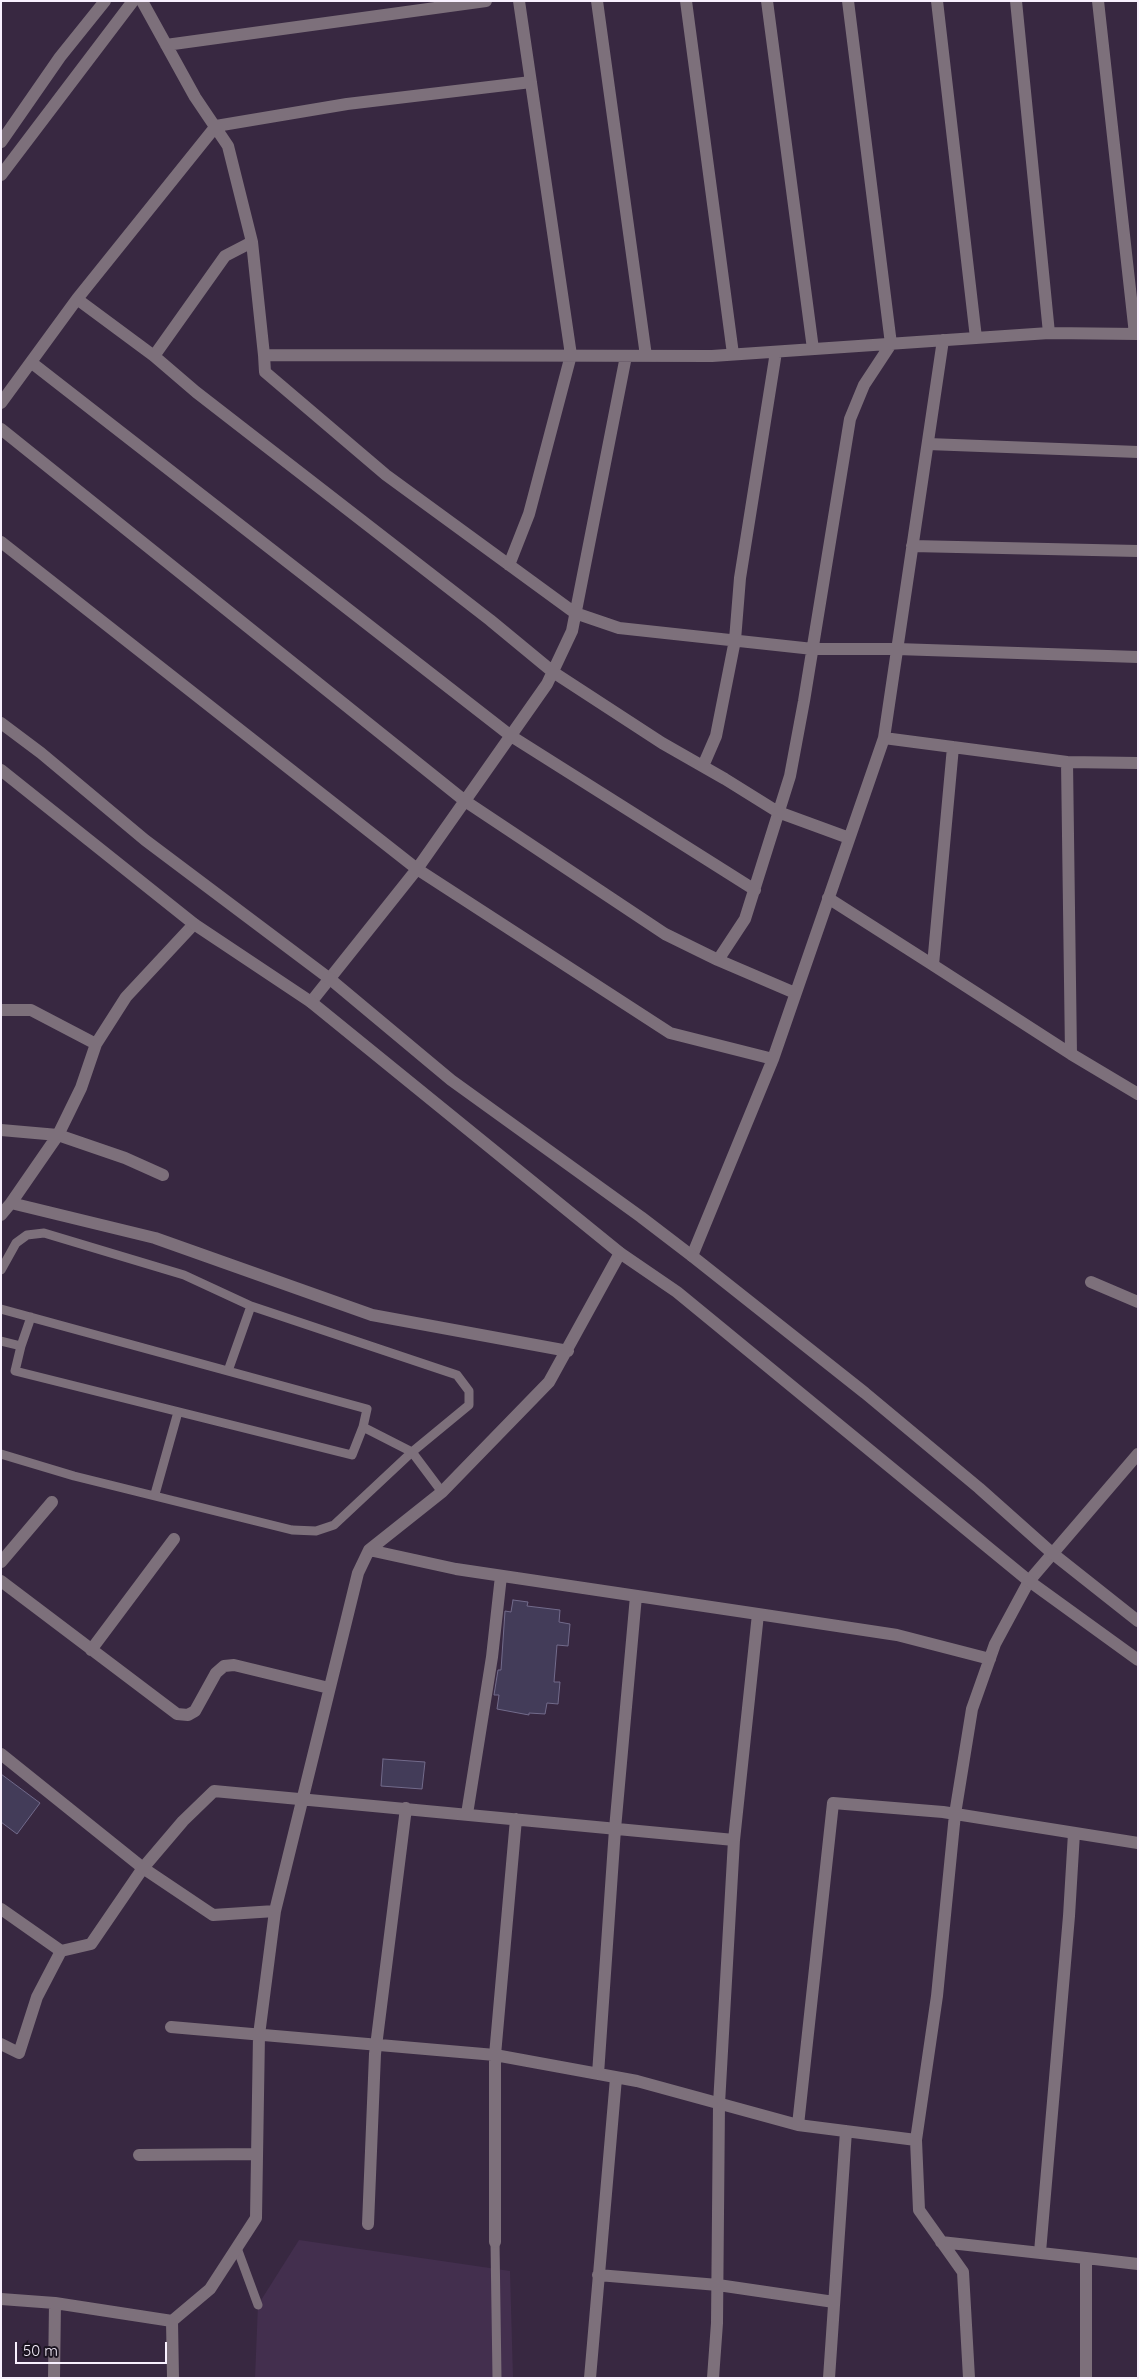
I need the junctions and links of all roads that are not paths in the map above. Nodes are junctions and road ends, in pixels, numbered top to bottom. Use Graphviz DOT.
graph roads {
  1 [pos="105,1"];
  2 [pos="133,1"];
  3 [pos="142,1"];
  4 [pos="486,1"];
  5 [pos="519,1"];
  6 [pos="597,1"];
  7 [pos="686,1"];
  8 [pos="767,1"];
  9 [pos="848,1"];
  10 [pos="937,1"];
  11 [pos="1016,1"];
  12 [pos="1098,1"];
  13 [pos="166,45"];
  14 [pos="531,82"];
  15 [pos="216,126"];
  16 [pos="1,142"];
  17 [pos="1,175"];
  18 [pos="252,242"];
  19 [pos="77,299"];
  20 [pos="1049,333"];
  21 [pos="1136,334"];
  22 [pos="976,338"];
  23 [pos="943,340"];
  24 [pos="891,344"];
  25 [pos="813,349"];
  26 [pos="776,352"];
  27 [pos="733,354"];
  28 [pos="264,355"];
  29 [pos="571,355"];
  30 [pos="154,356"];
  31 [pos="626,356"];
  32 [pos="646,356"];
  33 [pos="32,364"];
  34 [pos="1,403"];
  35 [pos="1,429"];
  36 [pos="928,444"];
  37 [pos="1138,452"];
  38 [pos="1,542"];
  39 [pos="912,546"];
  40 [pos="1138,551"];
  41 [pos="509,565"];
  42 [pos="575,613"];
  43 [pos="735,640"];
  44 [pos="813,649"];
  45 [pos="897,650"];
  46 [pos="1138,657"];
  47 [pos="553,672"];
  48 [pos="1,723"];
  49 [pos="511,736"];
  50 [pos="884,738"];
  51 [pos="953,747"];
  52 [pos="1067,762"];
  53 [pos="1138,763"];
  54 [pos="703,766"];
  55 [pos="1,770"];
  56 [pos="465,801"];
  57 [pos="778,812"];
  58 [pos="849,838"];
  59 [pos="417,869"];
  60 [pos="755,890"];
  61 [pos="828,898"];
  62 [pos="194,924"];
  63 [pos="718,960"];
  64 [pos="933,965"];
  65 [pos="330,979"];
  66 [pos="795,993"];
  67 [pos="311,1002"];
  68 [pos="1,1010"];
  69 [pos="96,1044"];
  70 [pos="1071,1054"];
  71 [pos="773,1059"];
  72 [pos="1138,1094"];
  73 [pos="1,1130"];
  74 [pos="58,1135"];
  75 [pos="163,1175"];
  76 [pos="11,1203"];
  77 [pos="1,1215"];
  78 [pos="620,1253"];
  79 [pos="692,1256"];
  80 [pos="1,1270"];
  81 [pos="1091,1282"];
  82 [pos="1138,1302"];
  83 [pos="251,1306"];
  84 [pos="1,1309"];
  85 [pos="31,1317"];
  86 [pos="1,1341"];
  87 [pos="21,1346"];
  88 [pos="568,1351"];
  89 [pos="228,1371"];
  90 [pos="178,1412"];
  91 [pos="363,1427"];
  92 [pos="412,1452"];
  93 [pos="1,1454"];
  94 [pos="1138,1454"];
  95 [pos="442,1492"];
  96 [pos="155,1494"];
  97 [pos="52,1502"];
  98 [pos="174,1539"];
  99 [pos="369,1550"];
  100 [pos="1052,1554"];
  101 [pos="1,1562"];
  102 [pos="501,1576"];
  103 [pos="1,1581"];
  104 [pos="1029,1581"];
  105 [pos="636,1596"];
  106 [pos="758,1614"];
  107 [pos="1138,1621"];
  108 [pos="91,1650"];
  109 [pos="990,1659"];
  110 [pos="1138,1660"];
  111 [pos="329,1688"];
  112 [pos="1,1754"];
  113 [pos="302,1798"];
  114 [pos="406,1808"];
  115 [pos="467,1814"];
  116 [pos="954,1814"];
  117 [pos="516,1819"];
  118 [pos="615,1829"];
  119 [pos="1074,1833"];
  120 [pos="734,1840"];
  121 [pos="1138,1843"];
  122 [pos="143,1868"];
  123 [pos="1,1909"];
  124 [pos="275,1911"];
  125 [pos="61,1951"];
  126 [pos="170,2027"];
  127 [pos="259,2035"];
  128 [pos="1,2044"];
  129 [pos="376,2045"];
  130 [pos="495,2056"];
  131 [pos="598,2074"];
  132 [pos="616,2078"];
  133 [pos="719,2104"];
  134 [pos="798,2126"];
  135 [pos="846,2131"];
  136 [pos="916,2140"];
  137 [pos="257,2154"];
  138 [pos="139,2155"];
  139 [pos="368,2224"];
  140 [pos="495,2242"];
  141 [pos="941,2242"];
  142 [pos="237,2248"];
  143 [pos="1040,2252"];
  144 [pos="1086,2258"];
  145 [pos="1138,2264"];
  146 [pos="598,2275"];
  147 [pos="718,2285"];
  148 [pos="1,2299"];
  149 [pos="834,2302"];
  150 [pos="55,2303"];
  151 [pos="258,2305"];
  152 [pos="172,2321"];
  153 [pos="54,2378"];
  154 [pos="172,2378"];
  155 [pos="497,2378"];
  156 [pos="590,2378"];
  157 [pos="713,2378"];
  158 [pos="829,2378"];
  159 [pos="970,2378"];
  160 [pos="1086,2378"];
  1 -- 16 [label="street"];
  2 -- 17 [label="street"];
  3 -- 13 [label="street"];
  4 -- 13 [label="street"];
  5 -- 14 [label="street"];
  6 -- 32 [label="street"];
  7 -- 27 [label="street"];
  8 -- 25 [label="street"];
  9 -- 24 [label="street"];
  10 -- 22 [label="street"];
  11 -- 20 [label="street"];
  12 -- 21 [label="street"];
  13 -- 15 [label="street"];
  14 -- 15 [label="street"];
  14 -- 29 [label="street"];
  15 -- 18 [label="street"];
  15 -- 19 [label="street"];
  18 -- 28 [label="street"];
  18 -- 30 [label="street"];
  19 -- 30 [label="street"];
  19 -- 33 [label="street"];
  20 -- 21 [label="street"];
  20 -- 22 [label="street"];
  22 -- 23 [label="street"];
  23 -- 24 [label="street"];
  23 -- 36 [label="street"];
  24 -- 25 [label="street"];
  24 -- 44 [label="street"];
  25 -- 26 [label="street"];
  26 -- 27 [label="street"];
  26 -- 43 [label="street"];
  27 -- 32 [label="street"];
  28 -- 29 [label="street"];
  28 -- 41 [label="street"];
  29 -- 31 [label="street"];
  29 -- 41 [label="street"];
  30 -- 47 [label="street"];
  31 -- 32 [label="street"];
  31 -- 42 [label="street"];
  33 -- 34 [label="street"];
  33 -- 49 [label="street"];
  35 -- 56 [label="street"];
  36 -- 37 [label="street"];
  36 -- 39 [label="street"];
  38 -- 59 [label="street"];
  39 -- 40 [label="street"];
  39 -- 45 [label="street"];
  41 -- 42 [label="street"];
  42 -- 43 [label="street"];
  42 -- 47 [label="street"];
  43 -- 44 [label="street"];
  43 -- 54 [label="street"];
  44 -- 45 [label="street"];
  44 -- 57 [label="street"];
  45 -- 46 [label="street"];
  45 -- 50 [label="street"];
  47 -- 49 [label="street"];
  47 -- 54 [label="street"];
  48 -- 65 [label="street"];
  49 -- 56 [label="street"];
  49 -- 60 [label="street"];
  50 -- 51 [label="street"];
  50 -- 58 [label="street"];
  51 -- 52 [label="street"];
  51 -- 64 [label="street"];
  52 -- 53 [label="street"];
  52 -- 70 [label="street"];
  54 -- 57 [label="street"];
  55 -- 62 [label="street"];
  56 -- 59 [label="street"];
  56 -- 63 [label="street"];
  57 -- 58 [label="street"];
  57 -- 60 [label="street"];
  58 -- 61 [label="street"];
  59 -- 65 [label="street"];
  59 -- 71 [label="street"];
  60 -- 63 [label="street"];
  61 -- 64 [label="street"];
  61 -- 66 [label="street"];
  62 -- 67 [label="street"];
  62 -- 69 [label="street"];
  63 -- 66 [label="street"];
  64 -- 70 [label="street"];
  65 -- 67 [label="street"];
  65 -- 79 [label="street"];
  66 -- 71 [label="street"];
  67 -- 78 [label="street"];
  68 -- 69 [label="street"];
  69 -- 74 [label="street"];
  70 -- 72 [label="street"];
  71 -- 79 [label="street"];
  73 -- 74 [label="street"];
  74 -- 75 [label="street"];
  74 -- 76 [label="street"];
  76 -- 77 [label="street"];
  76 -- 88 [label="street"];
  78 -- 88 [label="street"];
  78 -- 104 [label="street"];
  79 -- 100 [label="street"];
  80 -- 83 [label="lane"];
  81 -- 82 [label="street"];
  83 -- 89 [label="lane"];
  83 -- 92 [label="lane"];
  84 -- 85 [label="lane"];
  85 -- 87 [label="lane"];
  85 -- 89 [label="lane"];
  86 -- 87 [label="lane"];
  87 -- 90 [label="lane"];
  88 -- 95 [label="street"];
  89 -- 91 [label="lane"];
  90 -- 91 [label="lane"];
  90 -- 96 [label="lane"];
  91 -- 92 [label="lane"];
  92 -- 95 [label="lane"];
  92 -- 96 [label="lane"];
  93 -- 96 [label="lane"];
  94 -- 100 [label="street"];
  95 -- 99 [label="street"];
  97 -- 101 [label="street"];
  98 -- 108 [label="street"];
  99 -- 102 [label="street"];
  99 -- 111 [label="street"];
  100 -- 104 [label="street"];
  100 -- 107 [label="street"];
  102 -- 105 [label="street"];
  102 -- 115 [label="street"];
  103 -- 108 [label="street"];
  104 -- 109 [label="street"];
  104 -- 110 [label="street"];
  105 -- 106 [label="street"];
  105 -- 118 [label="street"];
  106 -- 109 [label="street"];
  106 -- 120 [label="street"];
  108 -- 111 [label="street"];
  109 -- 116 [label="street"];
  111 -- 113 [label="street"];
  112 -- 122 [label="street"];
  113 -- 114 [label="street"];
  113 -- 122 [label="street"];
  113 -- 124 [label="street"];
  114 -- 115 [label="street"];
  114 -- 129 [label="street"];
  115 -- 117 [label="street"];
  116 -- 119 [label="street"];
  116 -- 134 [label="street"];
  116 -- 136 [label="street"];
  117 -- 118 [label="street"];
  117 -- 130 [label="street"];
  118 -- 120 [label="street"];
  118 -- 131 [label="street"];
  119 -- 121 [label="street"];
  119 -- 143 [label="street"];
  120 -- 133 [label="street"];
  122 -- 124 [label="street"];
  122 -- 125 [label="street"];
  123 -- 125 [label="street"];
  124 -- 127 [label="street"];
  125 -- 128 [label="street"];
  126 -- 127 [label="street"];
  127 -- 129 [label="street"];
  127 -- 137 [label="street"];
  129 -- 130 [label="street"];
  129 -- 139 [label="street"];
  130 -- 131 [label="street"];
  130 -- 140 [label="street"];
  131 -- 132 [label="street"];
  132 -- 133 [label="street"];
  132 -- 146 [label="street"];
  133 -- 134 [label="street"];
  133 -- 147 [label="street"];
  134 -- 135 [label="street"];
  135 -- 136 [label="street"];
  135 -- 149 [label="street"];
  136 -- 141 [label="street"];
  137 -- 138 [label="street"];
  137 -- 142 [label="street"];
  140 -- 155 [label="lane"];
  141 -- 143 [label="street"];
  141 -- 159 [label="street"];
  142 -- 151 [label="lane"];
  142 -- 152 [label="street"];
  143 -- 144 [label="street"];
  144 -- 145 [label="street"];
  144 -- 160 [label="street"];
  146 -- 147 [label="street"];
  146 -- 156 [label="street"];
  147 -- 149 [label="street"];
  147 -- 157 [label="street"];
  148 -- 150 [label="street"];
  149 -- 158 [label="street"];
  150 -- 152 [label="street"];
  150 -- 153 [label="street"];
  152 -- 154 [label="street"];
}
